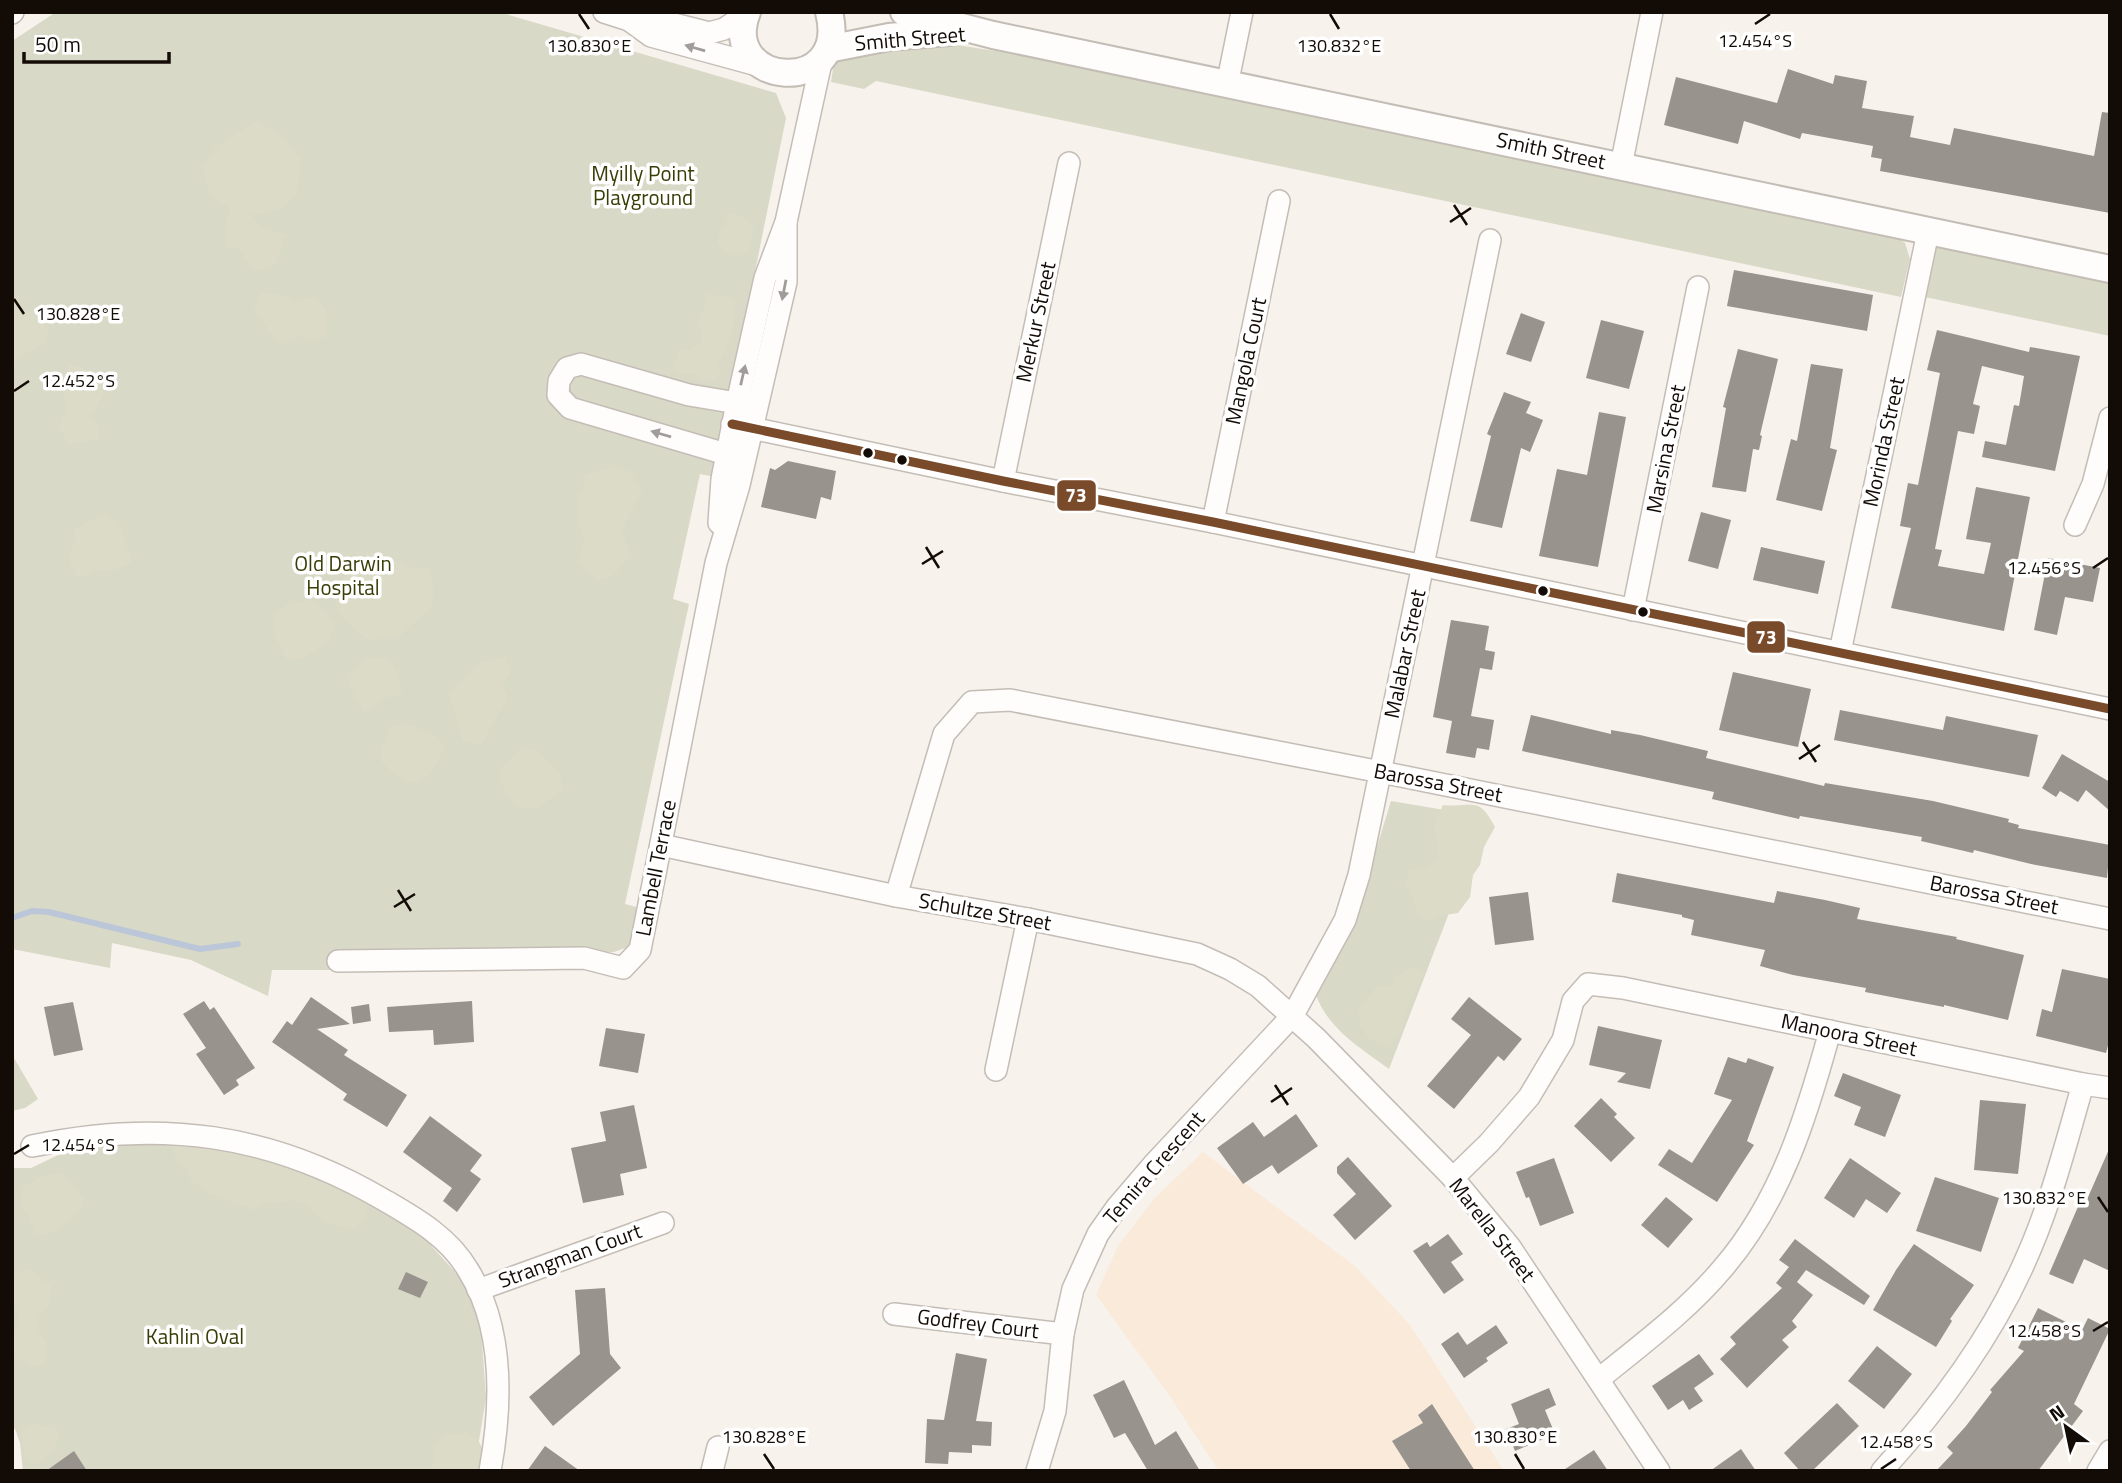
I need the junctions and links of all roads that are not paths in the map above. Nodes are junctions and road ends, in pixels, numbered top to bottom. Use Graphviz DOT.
graph roads {
  1 [pos="604,12"];
  2 [pos="829,12"];
  3 [pos="904,12"];
  4 [pos="1242,12"];
  5 [pos="1652,12"];
  6 [pos="746,14"];
  7 [pos="629,20"];
  8 [pos="993,35"];
  9 [pos="825,54"];
  10 [pos="771,70"];
  11 [pos="1227,85"];
  12 [pos="806,127"];
  13 [pos="1069,163"];
  14 [pos="1621,166"];
  15 [pos="1279,201"];
  16 [pos="786,222"];
  17 [pos="1928,232"];
  18 [pos="1490,240"];
  19 [pos="2110,269"];
  20 [pos="1698,287"];
  21 [pos="740,418"];
  22 [pos="2110,418"];
  23 [pos="726,454"];
  24 [pos="1003,481"];
  25 [pos="1213,522"];
  26 [pos="2075,524"];
  27 [pos="716,563"];
  28 [pos="1424,566"];
  29 [pos="1633,610"];
  30 [pos="1840,652"];
  31 [pos="2110,709"];
  32 [pos="1381,772"];
  33 [pos="661,845"];
  34 [pos="896,896"];
  35 [pos="1028,919"];
  36 [pos="2110,919"];
  37 [pos="338,961"];
  38 [pos="1293,1015"];
  39 [pos="1830,1031"];
  40 [pos="996,1070"];
  41 [pos="2083,1084"];
  42 [pos="2110,1088"];
  43 [pos="32,1146"];
  44 [pos="1453,1178"];
  45 [pos="663,1223"];
  46 [pos="478,1290"];
  47 [pos="894,1314"];
  48 [pos="1063,1334"];
  49 [pos="1599,1379"];
  50 [pos="718,1447"];
  51 [pos="2110,1451"];
  52 [pos="490,1471"];
  53 [pos="712,1471"];
  54 [pos="1037,1471"];
  55 [pos="1659,1471"];
  56 [pos="1882,1471"];
  57 [pos="2098,1471"];
  1 -- 7 [label="street"];
  2 -- 9 [label="street"];
  3 -- 8 [label="street, Smith Street"];
  4 -- 11 [label="street"];
  5 -- 14 [label="street"];
  6 -- 7 [label="street"];
  6 -- 10 [label="street"];
  10 -- 7 [label="street, one-way"];
  8 -- 9 [label="street, Smith Street"];
  8 -- 11 [label="street, Smith Street"];
  9 -- 10 [label="street, Smith Street"];
  9 -- 12 [label="street, Lambell Terrace"];
  10 -- 12 [label="street, Lambell Terrace"];
  11 -- 14 [label="street, Smith Street"];
  12 -- 16 [label="street, Lambell Terrace"];
  13 -- 24 [label="street, Merkur Street"];
  14 -- 17 [label="street, Smith Street"];
  15 -- 25 [label="street, Mangola Court"];
  21 -- 16 [label="street, Lambell Terrace, one-way"];
  16 -- 21 [label="street, Lambell Terrace, one-way"];
  17 -- 19 [label="street, Smith Street"];
  17 -- 30 [label="street, Morinda Street"];
  18 -- 28 [label="street, Malabar Street"];
  20 -- 29 [label="street, Marsina Street"];
  21 -- 23 [label="street, Lambell Terrace"];
  23 -- 21 [label="street, one-way"];
  21 -- 24 [label="street"];
  21 -- 27 [label="street, Lambell Terrace"];
  22 -- 26 [label="street"];
  23 -- 27 [label="street, Lambell Terrace"];
  24 -- 25 [label="street"];
  25 -- 28 [label="street"];
  27 -- 33 [label="street, Lambell Terrace"];
  28 -- 29 [label="street"];
  28 -- 32 [label="street, Malabar Street"];
  29 -- 30 [label="street"];
  30 -- 31 [label="street"];
  32 -- 34 [label="street, Barossa Street"];
  32 -- 36 [label="street, Barossa Street"];
  32 -- 38 [label="street, Malabar Street"];
  33 -- 34 [label="street, Schultze Street"];
  33 -- 37 [label="street, Lambell Terrace"];
  34 -- 35 [label="street, Schultze Street"];
  35 -- 38 [label="street, Schultze Street"];
  35 -- 40 [label="street"];
  38 -- 44 [label="street, Marella Street"];
  38 -- 48 [label="street, Temira Crescent"];
  39 -- 41 [label="street, Manoora Street"];
  39 -- 44 [label="street, Manoora Street"];
  39 -- 49 [label="street"];
  41 -- 42 [label="street, Manoora Street"];
  41 -- 56 [label="street"];
  43 -- 46 [label="street"];
  44 -- 49 [label="street, Marella Street"];
  45 -- 46 [label="street, Strangman Court"];
  46 -- 52 [label="street"];
  47 -- 48 [label="street, Godfrey Court"];
  48 -- 54 [label="street, Temira Crescent"];
  49 -- 55 [label="street, Marella Street"];
  50 -- 53 [label="street"];
  51 -- 57 [label="street"];
}
